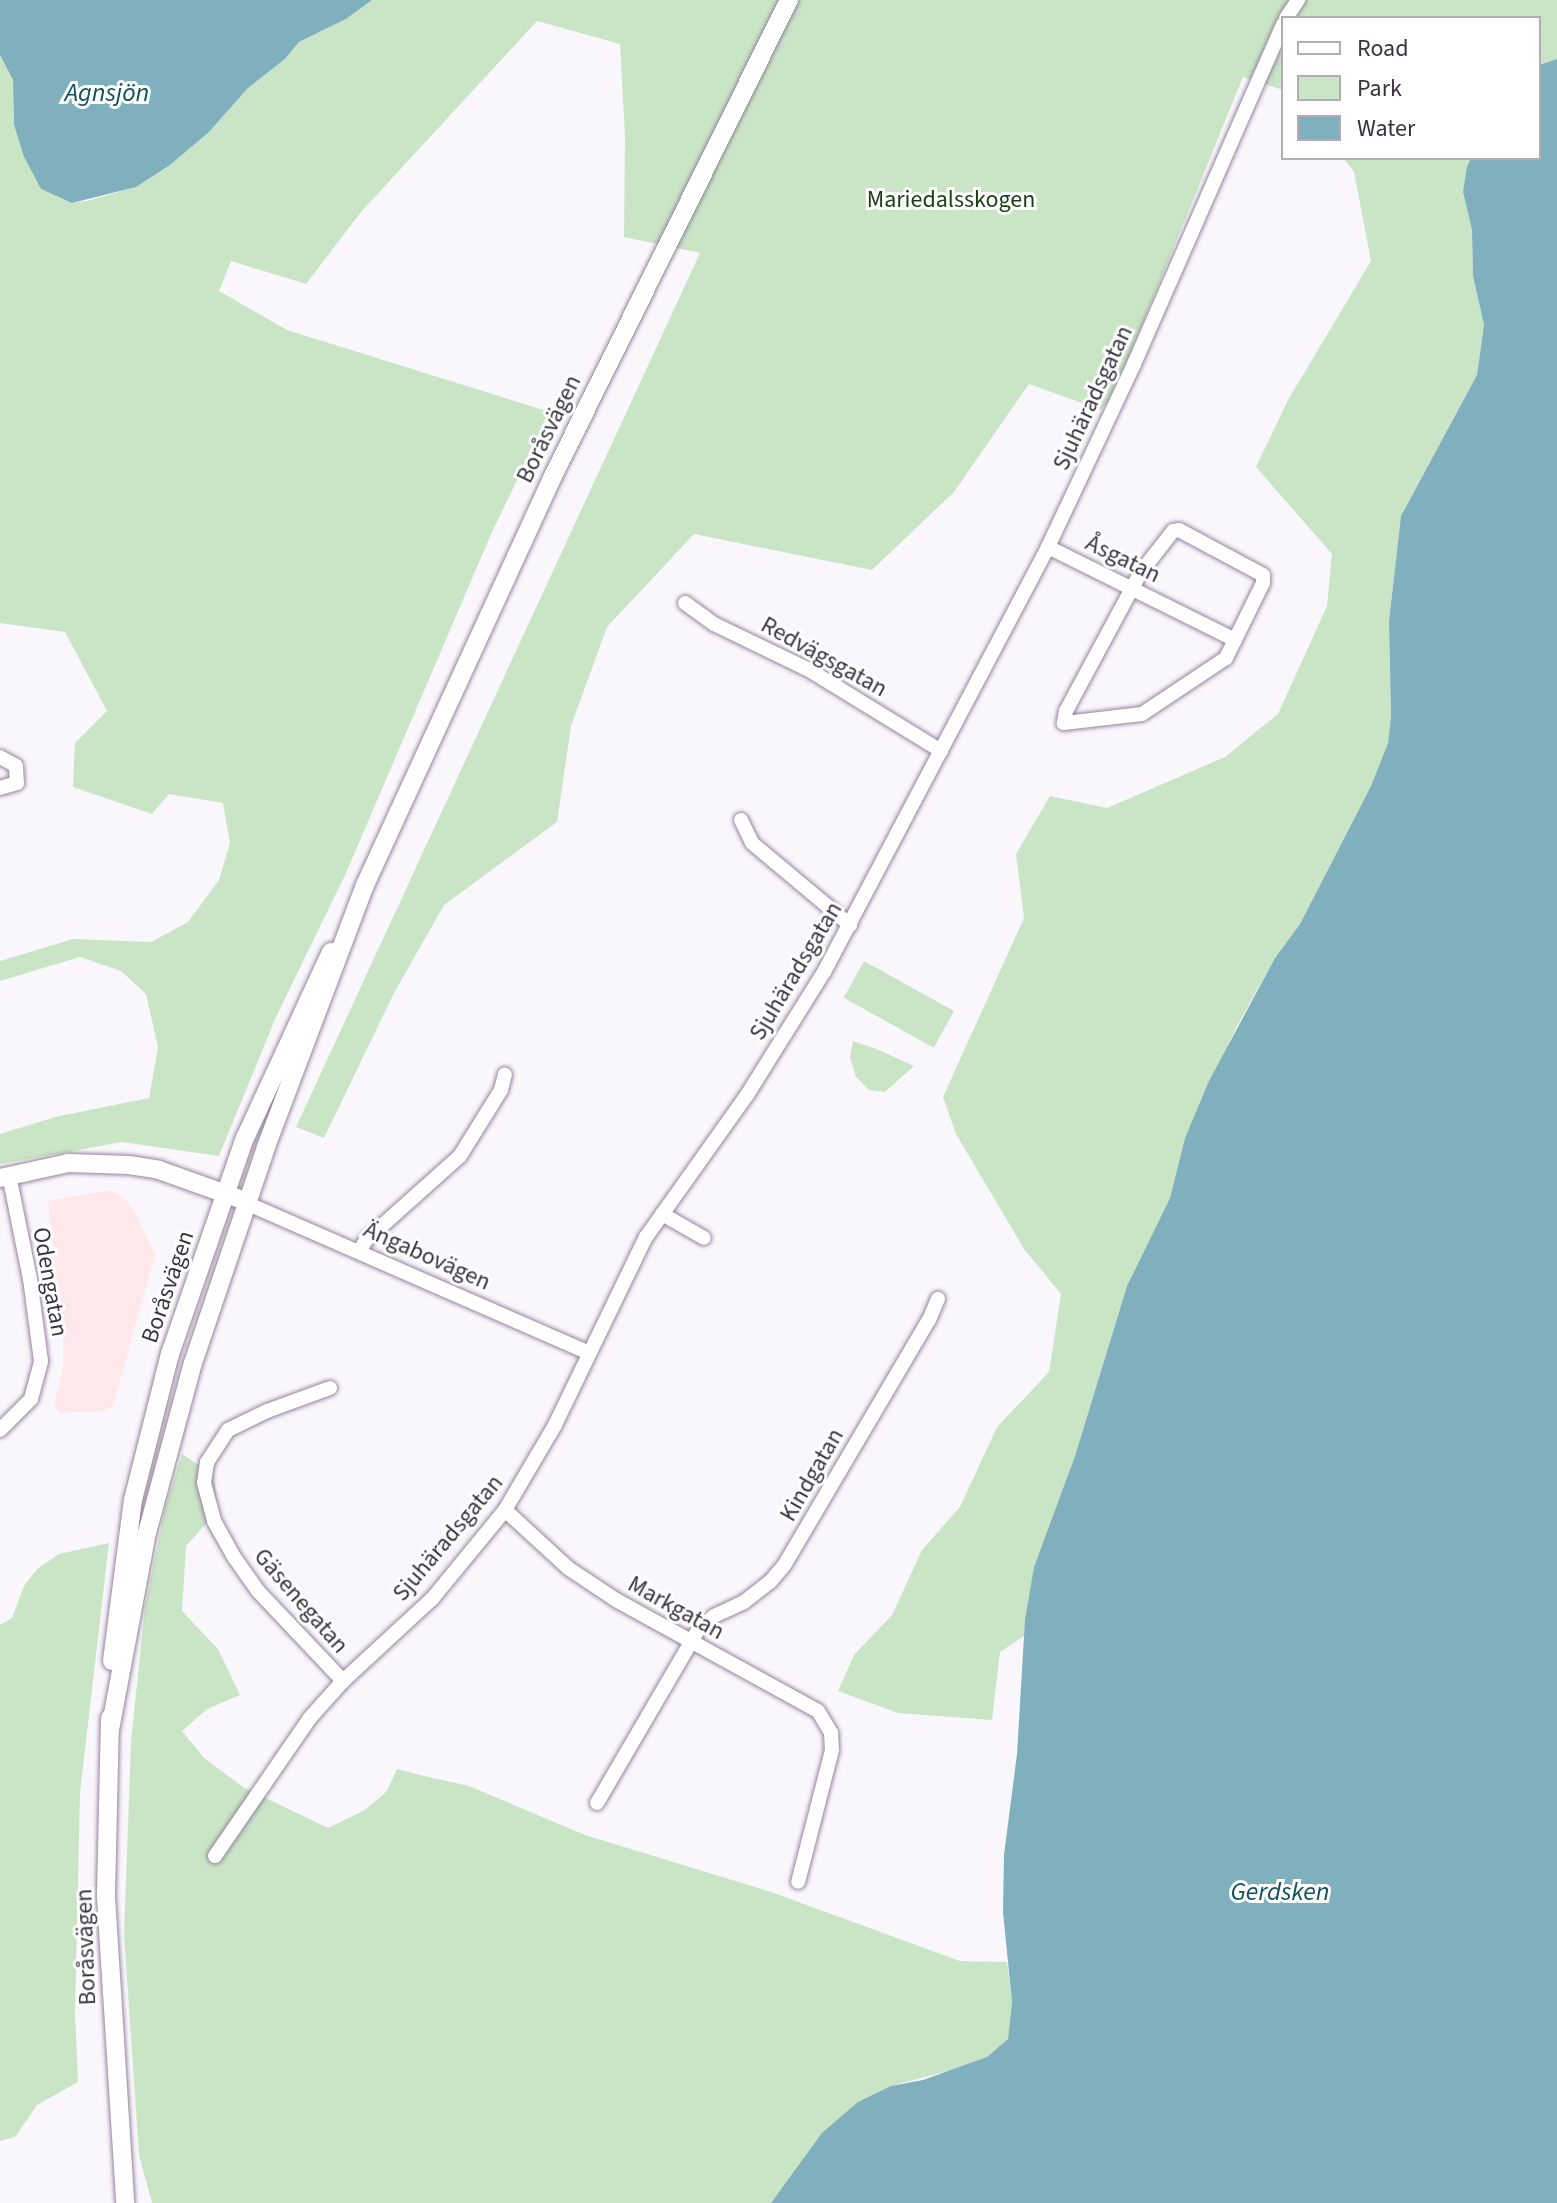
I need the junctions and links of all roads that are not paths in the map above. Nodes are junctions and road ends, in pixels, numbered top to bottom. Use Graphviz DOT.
graph roads {
  1 [pos="789,0"];
  2 [pos="1281,29"];
  3 [pos="1048,547"];
  4 [pos="1132,587"];
  5 [pos="685,603"];
  6 [pos="1235,640"];
  7 [pos="941,751"];
  8 [pos="0,757"];
  9 [pos="0,788"];
  10 [pos="741,820"];
  11 [pos="365,885"];
  12 [pos="850,925"];
  13 [pos="505,1074"];
  14 [pos="5,1177"];
  15 [pos="225,1193"];
  16 [pos="246,1203"];
  17 [pos="662,1214"];
  18 [pos="704,1238"];
  19 [pos="360,1250"];
  20 [pos="938,1299"];
  21 [pos="589,1353"];
  22 [pos="330,1388"];
  23 [pos="0,1430"];
  24 [pos="505,1510"];
  25 [pos="691,1642"];
  26 [pos="343,1681"];
  27 [pos="110,1730"];
  28 [pos="597,1803"];
  29 [pos="215,1856"];
  30 [pos="798,1882"];
  31 [pos="123,2161"];
  32 [pos="125,2203"];
  33 [pos="131,2203"];
  1 -- 11 [label="main road, Boråsvägen"];
  2 -- 3 [label="street, Sjuhäradsgatan"];
  3 -- 4 [label="street, Åsgatan"];
  3 -- 7 [label="street, Sjuhäradsgatan"];
  4 -- 6 [label="street, Åsgatan"];
  4 -- 6 [label="street"];
  4 -- 6 [label="street"];
  5 -- 7 [label="street, Redvägsgatan"];
  7 -- 12 [label="street, Sjuhäradsgatan"];
  8 -- 9 [label="street"];
  10 -- 12 [label="street"];
  11 -- 15 [label="main road, Boråsvägen"];
  11 -- 16 [label="main road, Boråsvägen"];
  12 -- 17 [label="street, Sjuhäradsgatan"];
  13 -- 19 [label="street"];
  14 -- 15 [label="main road"];
  14 -- 23 [label="street, Odengatan"];
  15 -- 16 [label="main road"];
  15 -- 27 [label="main road, Boråsvägen"];
  16 -- 19 [label="street, Ängabovägen"];
  16 -- 27 [label="main road, Boråsvägen"];
  17 -- 18 [label="street"];
  17 -- 21 [label="street, Sjuhäradsgatan"];
  19 -- 21 [label="street, Ängabovägen"];
  20 -- 25 [label="street, Kindgatan"];
  21 -- 24 [label="street, Sjuhäradsgatan"];
  22 -- 26 [label="street, Gäsenegatan"];
  24 -- 25 [label="street, Markgatan"];
  24 -- 26 [label="street, Sjuhäradsgatan"];
  25 -- 28 [label="street, Kindgatan"];
  25 -- 30 [label="street, Markgatan"];
  26 -- 29 [label="street, Sjuhäradsgatan"];
  27 -- 31 [label="main road, Boråsvägen"];
  31 -- 32 [label="main road, Boråsvägen"];
  31 -- 33 [label="main road, Boråsvägen"];
}
